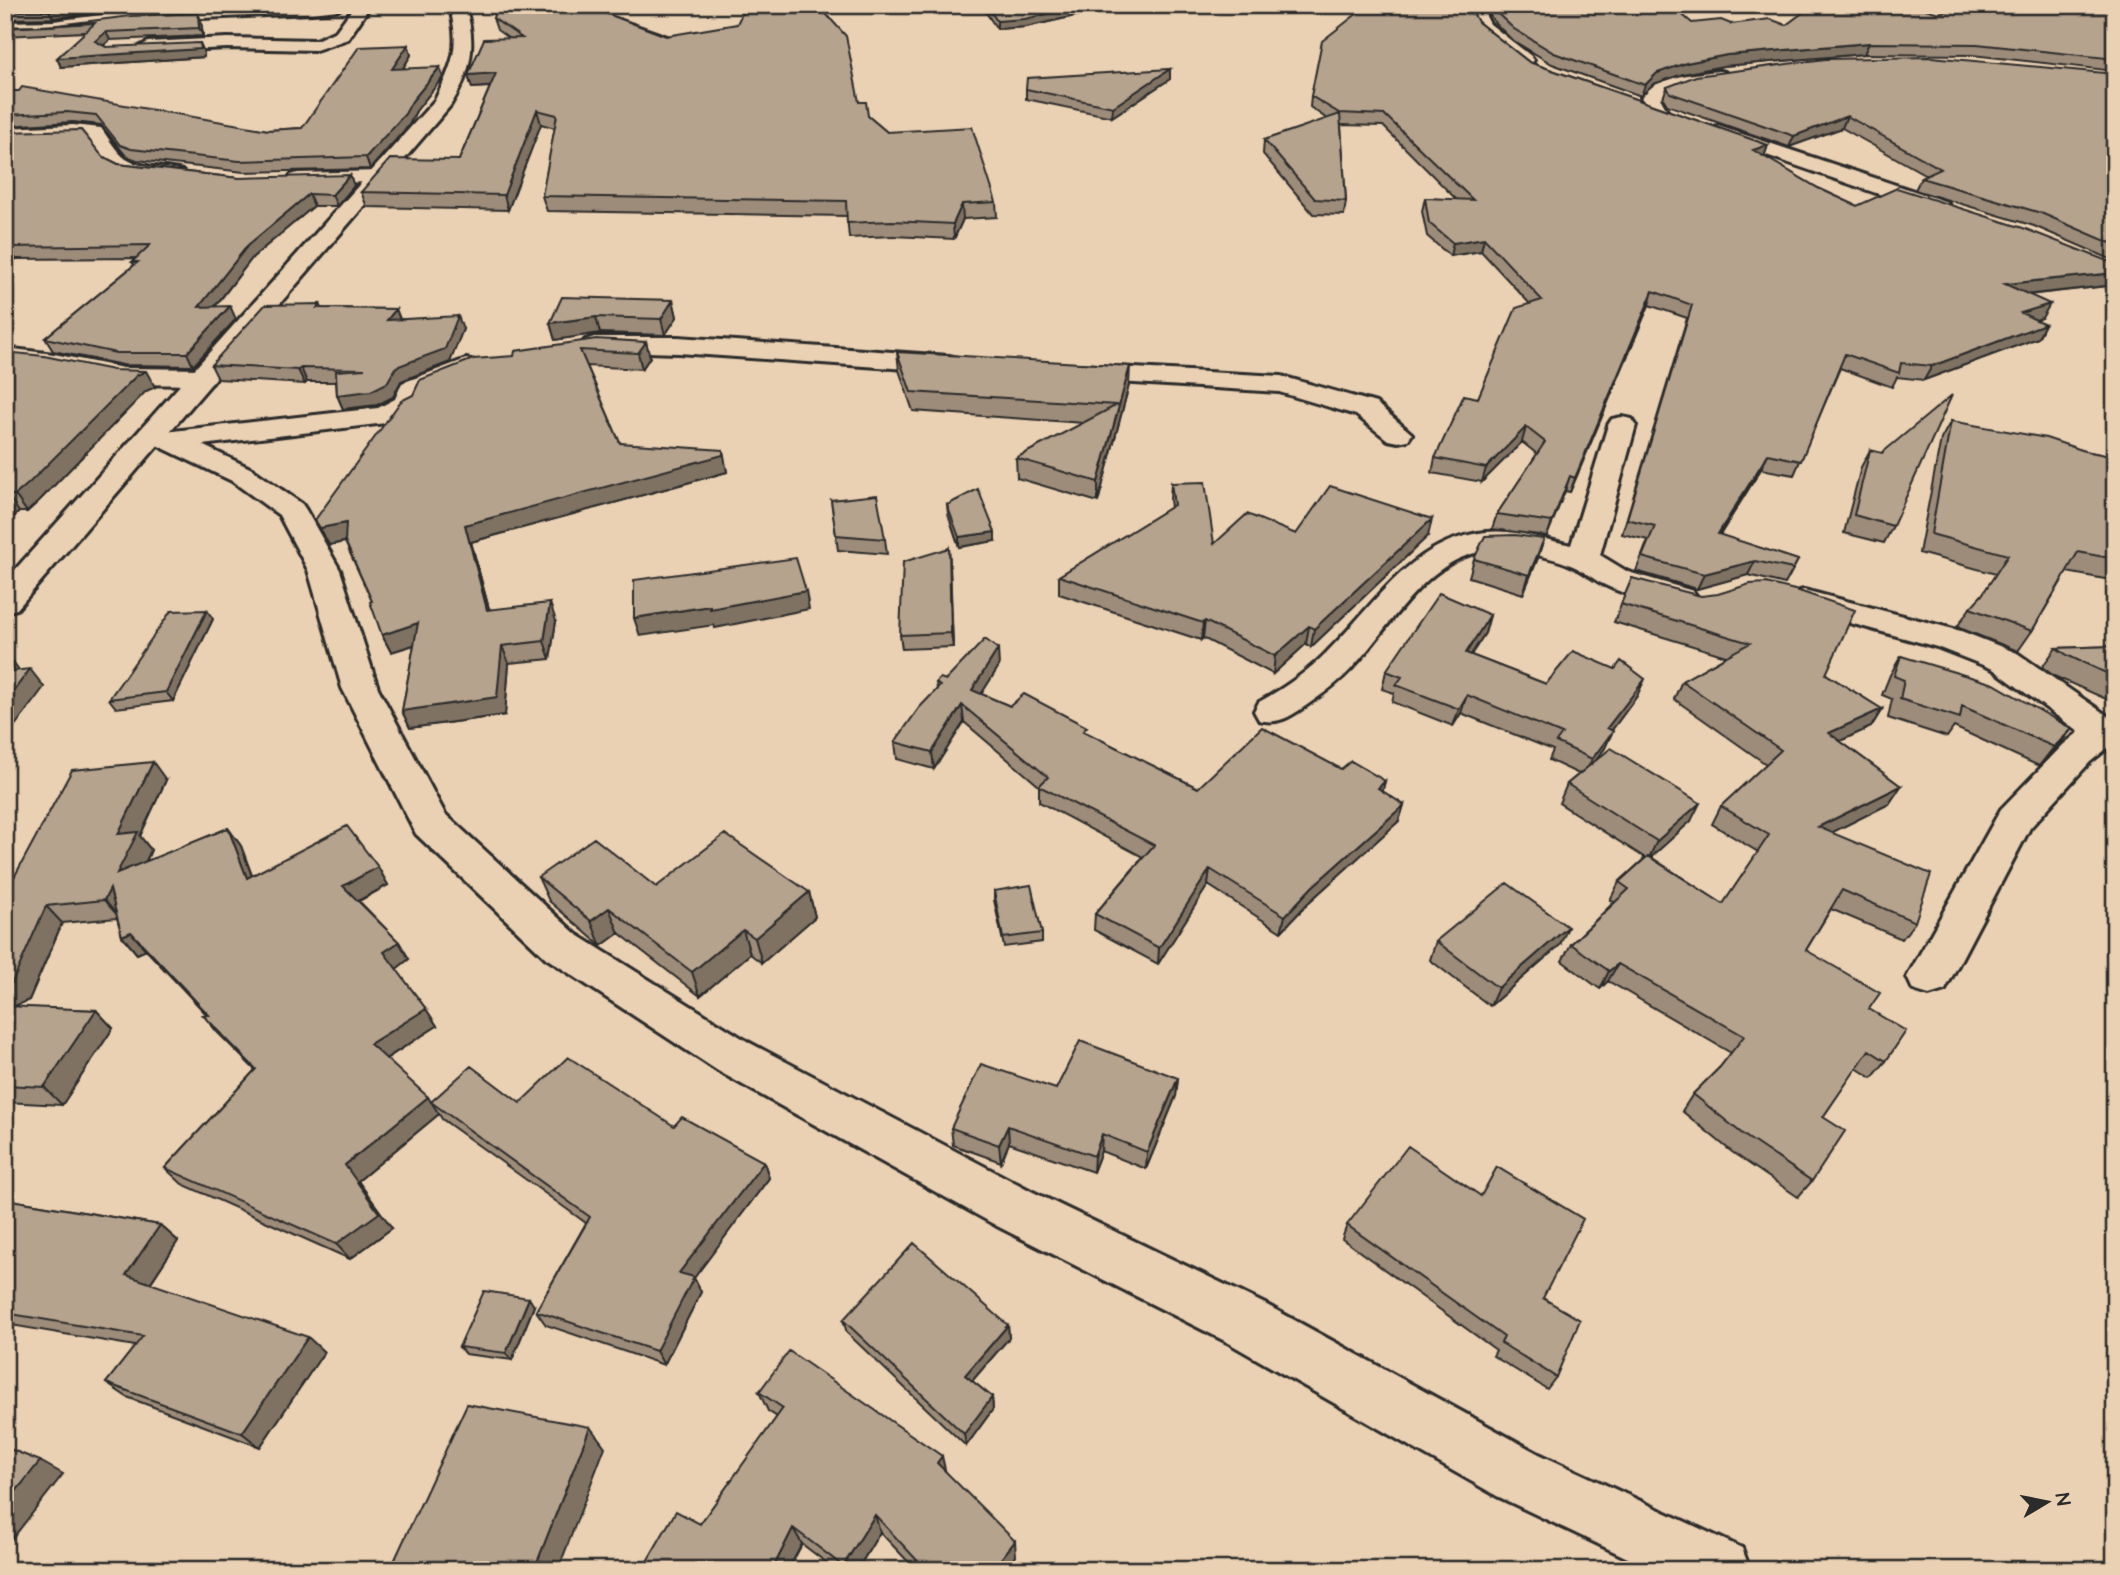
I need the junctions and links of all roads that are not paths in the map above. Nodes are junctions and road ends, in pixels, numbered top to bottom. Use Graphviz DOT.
graph roads {
  1 [pos="338,5"];
  2 [pos="363,5"];
  3 [pos="457,5"];
  4 [pos="1472,5"];
  5 [pos="5,27"];
  6 [pos="136,47"];
  7 [pos="1545,71"];
  8 [pos="1743,72"];
  9 [pos="1633,103"];
  10 [pos="1697,125"];
  11 [pos="5,134"];
  12 [pos="379,177"];
  13 [pos="201,178"];
  14 [pos="284,180"];
  15 [pos="1964,214"];
  16 [pos="564,350"];
  17 [pos="5,356"];
  18 [pos="492,361"];
  19 [pos="977,366"];
  20 [pos="1059,371"];
  21 [pos="203,377"];
  22 [pos="1622,425"];
  23 [pos="1398,434"];
  24 [pos="163,436"];
  25 [pos="1583,558"];
  26 [pos="1771,593"];
  27 [pos="1708,600"];
  28 [pos="5,602"];
  29 [pos="1272,711"];
  30 [pos="2109,734"];
  31 [pos="1929,977"];
  32 [pos="1720,1570"];
  1 -- 5 [label="street"];
  2 -- 6 [label="street"];
  3 -- 12 [label="street"];
  4 -- 7 [label="street"];
  8 -- 9 [label="street"];
  10 -- 15 [label="street"];
  11 -- 13 [label="street"];
  12 -- 14 [label="street"];
  12 -- 21 [label="street"];
  16 -- 19 [label="street"];
  17 -- 21 [label="street"];
  18 -- 24 [label="street"];
  20 -- 23 [label="street"];
  21 -- 24 [label="street"];
  22 -- 25 [label="street"];
  24 -- 28 [label="street"];
  24 -- 32 [label="street"];
  25 -- 27 [label="street"];
  25 -- 29 [label="street"];
  26 -- 30 [label="street"];
  30 -- 31 [label="street"];
}
